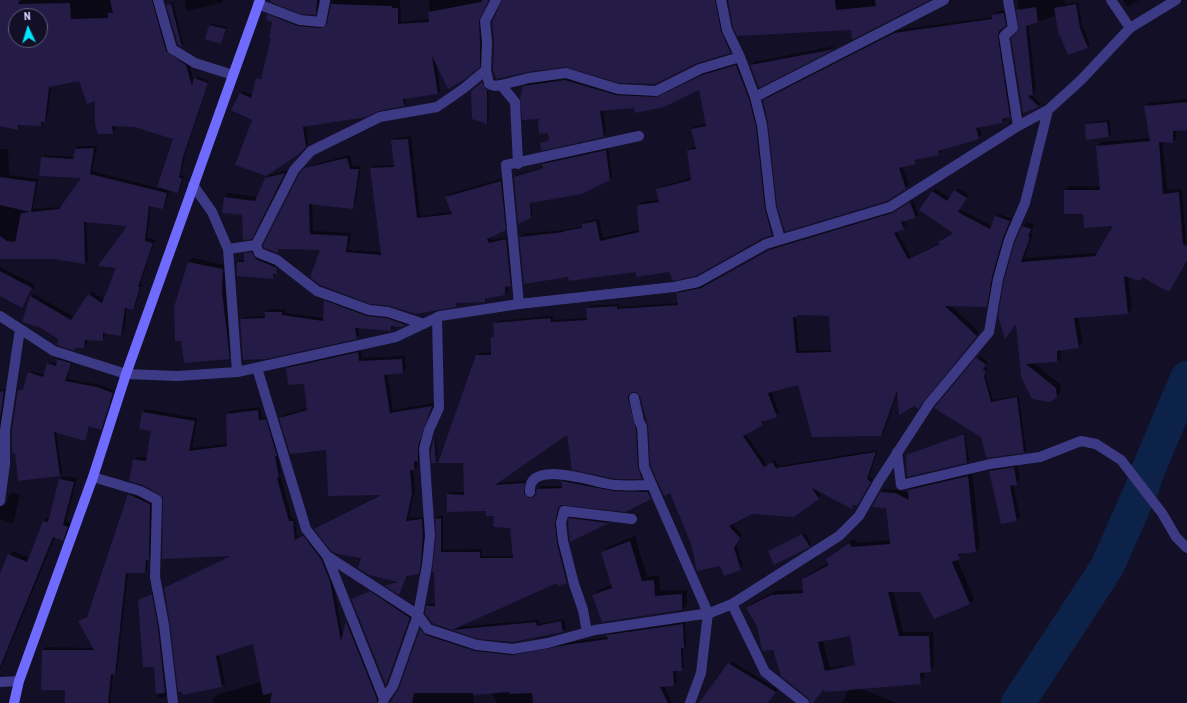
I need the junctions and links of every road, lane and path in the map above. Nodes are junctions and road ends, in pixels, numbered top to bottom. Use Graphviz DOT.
graph roads {
  1 [pos="158,0"];
  2 [pos="325,0"];
  3 [pos="496,0"];
  4 [pos="721,0"];
  5 [pos="944,0"];
  6 [pos="1008,0"];
  7 [pos="1111,0"];
  8 [pos="1176,0"];
  9 [pos="259,2"];
  10 [pos="1130,28"];
  11 [pos="740,57"];
  12 [pos="486,70"];
  13 [pos="233,75"];
  14 [pos="501,85"];
  15 [pos="755,98"];
  16 [pos="1048,110"];
  17 [pos="1018,126"];
  18 [pos="639,136"];
  19 [pos="518,164"];
  20 [pos="193,185"];
  21 [pos="780,238"];
  22 [pos="256,245"];
  23 [pos="228,249"];
  24 [pos="519,304"];
  25 [pos="0,316"];
  26 [pos="437,317"];
  27 [pos="424,324"];
  28 [pos="20,329"];
  29 [pos="257,368"];
  30 [pos="237,372"];
  31 [pos="126,374"];
  32 [pos="634,398"];
  33 [pos="897,452"];
  34 [pos="93,477"];
  35 [pos="652,485"];
  36 [pos="530,492"];
  37 [pos="0,501"];
  38 [pos="632,519"];
  39 [pos="1187,548"];
  40 [pos="327,556"];
  41 [pos="732,604"];
  42 [pos="708,613"];
  43 [pos="418,615"];
  44 [pos="587,632"];
  45 [pos="19,681"];
  46 [pos="0,682"];
  47 [pos="383,701"];
  48 [pos="14,703"];
  49 [pos="173,703"];
  50 [pos="690,703"];
  51 [pos="804,703"];
  1 -- 13 [label="street"];
  2 -- 9 [label="street"];
  3 -- 12 [label="street"];
  4 -- 11 [label="street"];
  5 -- 15 [label="street"];
  6 -- 17 [label="street"];
  7 -- 10 [label="street"];
  8 -- 10 [label="street"];
  9 -- 13 [label="street"];
  10 -- 16 [label="street"];
  11 -- 14 [label="street"];
  11 -- 15 [label="street"];
  12 -- 14 [label="street"];
  12 -- 22 [label="street"];
  13 -- 20 [label="street"];
  14 -- 19 [label="street"];
  15 -- 21 [label="street"];
  16 -- 17 [label="street"];
  16 -- 33 [label="street"];
  17 -- 21 [label="street"];
  18 -- 19 [label="street"];
  19 -- 24 [label="street"];
  20 -- 23 [label="street"];
  20 -- 31 [label="street"];
  21 -- 24 [label="street"];
  22 -- 23 [label="street"];
  22 -- 27 [label="street"];
  23 -- 30 [label="street"];
  24 -- 26 [label="street"];
  25 -- 28 [label="street"];
  26 -- 27 [label="street"];
  26 -- 43 [label="street"];
  27 -- 29 [label="street"];
  28 -- 31 [label="street"];
  28 -- 37 [label="street"];
  29 -- 30 [label="street"];
  29 -- 40 [label="street"];
  30 -- 31 [label="street"];
  31 -- 34 [label="street"];
  32 -- 35 [label="street"];
  33 -- 39 [label="street"];
  33 -- 41 [label="street"];
  34 -- 45 [label="street"];
  34 -- 49 [label="street"];
  35 -- 36 [label="street"];
  35 -- 42 [label="street"];
  38 -- 44 [label="street"];
  40 -- 43 [label="street"];
  40 -- 47 [label="street"];
  41 -- 42 [label="street"];
  41 -- 51 [label="street"];
  42 -- 44 [label="street"];
  42 -- 50 [label="street"];
  43 -- 44 [label="street"];
  43 -- 47 [label="street"];
  45 -- 46 [label="street"];
  45 -- 48 [label="street"];
}
